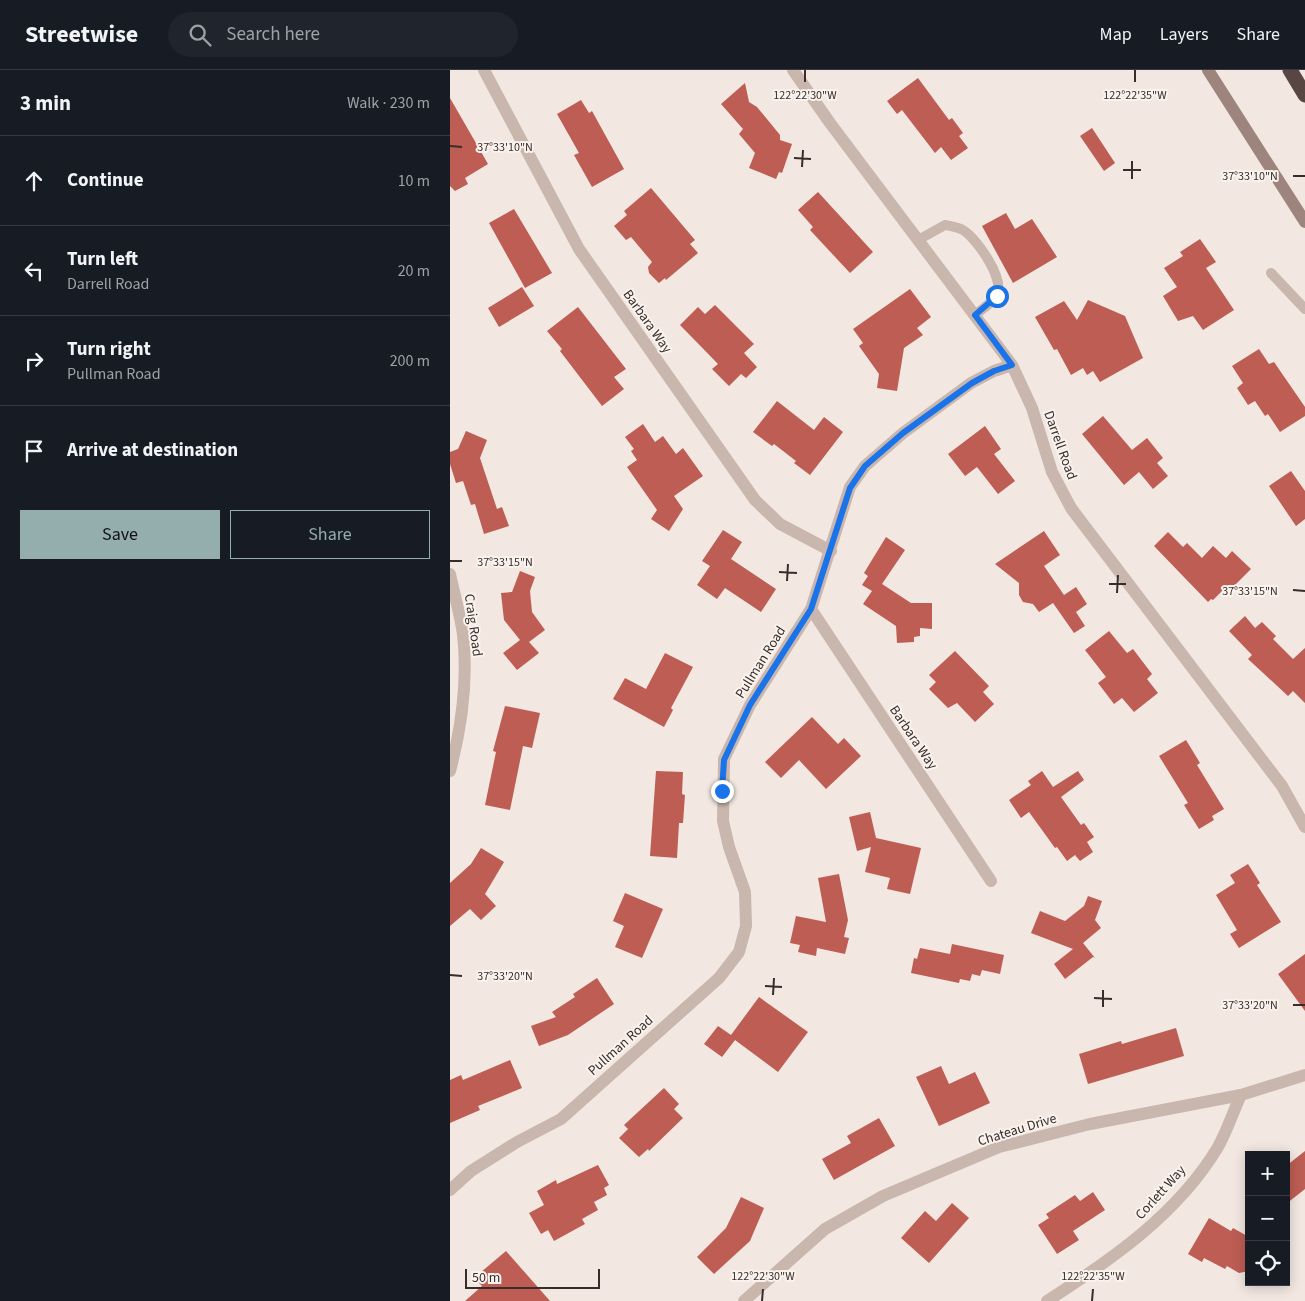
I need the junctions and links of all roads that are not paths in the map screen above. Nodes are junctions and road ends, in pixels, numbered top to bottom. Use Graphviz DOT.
graph roads {
  1 [pos="484,70"];
  2 [pos="793,70"];
  3 [pos="1208,70"];
  4 [pos="1290,70"];
  5 [pos="1305,95"];
  6 [pos="1305,222"];
  7 [pos="918,240"];
  8 [pos="1271,273"];
  9 [pos="1305,309"];
  10 [pos="975,315"];
  11 [pos="1012,365"];
  12 [pos="831,551"];
  13 [pos="450,574"];
  14 [pos="811,609"];
  15 [pos="450,770"];
  16 [pos="1305,827"];
  17 [pos="991,881"];
  18 [pos="1305,1075"];
  19 [pos="1241,1094"];
  20 [pos="450,1190"];
  21 [pos="744,1301"];
  22 [pos="1047,1301"];
  1 -- 12 [label="street, Barbara Way"];
  2 -- 7 [label="street, Darrell Road"];
  3 -- 6 [label="main road"];
  4 -- 5 [label="highway"];
  7 -- 10 [label="street, Darrell Road"];
  7 -- 10 [label="lane"];
  8 -- 9 [label="lane"];
  10 -- 11 [label="street, Darrell Road"];
  11 -- 12 [label="street, Pullman Road"];
  11 -- 16 [label="street, Darrell Road"];
  12 -- 14 [label="street, Pullman Road"];
  13 -- 15 [label="street, Craig Road"];
  14 -- 17 [label="street, Barbara Way"];
  14 -- 20 [label="street, Pullman Road"];
  18 -- 19 [label="street, Chateau Drive"];
  19 -- 21 [label="street, Chateau Drive"];
  19 -- 22 [label="street, Corlett Way"];
}
